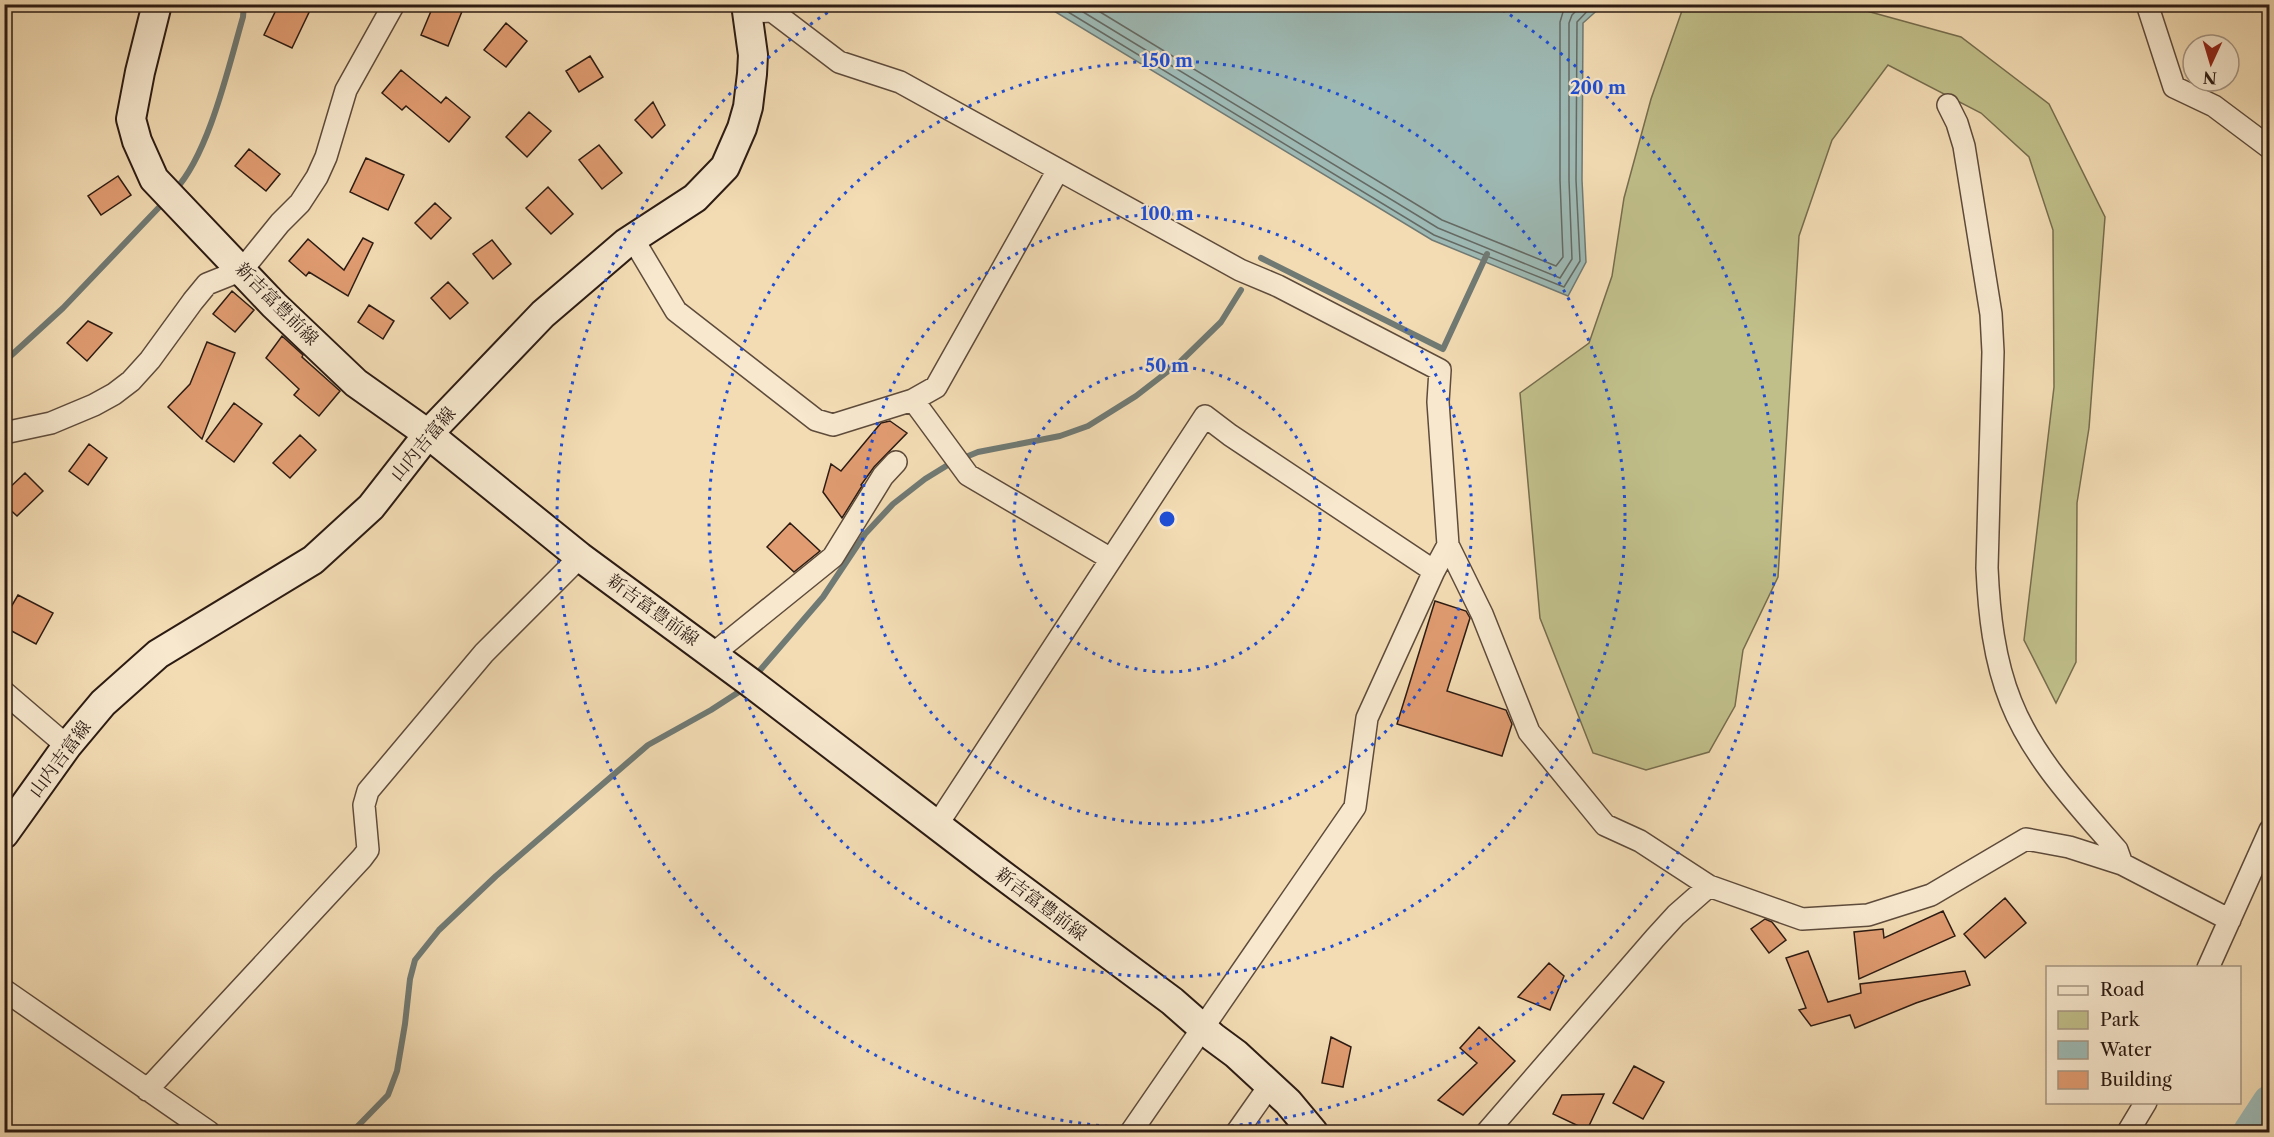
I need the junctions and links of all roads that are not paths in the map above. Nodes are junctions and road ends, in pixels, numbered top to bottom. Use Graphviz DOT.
graph roads {
  1 [pos="157,4"];
  2 [pos="394,4"];
  3 [pos="2147,4"];
  4 [pos="747,8"];
  5 [pos="1948,105"];
  6 [pos="2270,148"];
  7 [pos="1058,170"];
  8 [pos="633,239"];
  9 [pos="242,270"];
  10 [pos="912,400"];
  11 [pos="4,433"];
  12 [pos="428,434"];
  13 [pos="896,462"];
  14 [pos="1448,544"];
  15 [pos="580,557"];
  16 [pos="1111,559"];
  17 [pos="1434,571"];
  18 [pos="713,654"];
  19 [pos="4,692"];
  20 [pos="67,746"];
  21 [pos="937,825"];
  22 [pos="2270,830"];
  23 [pos="4,834"];
  24 [pos="2122,864"];
  25 [pos="1709,886"];
  26 [pos="2230,920"];
  27 [pos="2209,966"];
  28 [pos="4,990"];
  29 [pos="1203,1029"];
  30 [pos="1270,1085"];
  31 [pos="147,1090"];
  32 [pos="2145,1104"];
  33 [pos="209,1132"];
  34 [pos="1131,1132"];
  35 [pos="1237,1132"];
  36 [pos="1314,1132"];
  37 [pos="1487,1132"];
  38 [pos="2128,1132"];
  1 -- 9 [label="main road, 新吉富豊前線"];
  2 -- 9 [label="street"];
  3 -- 6 [label="street"];
  4 -- 7 [label="street"];
  4 -- 8 [label="main road, 山内吉富線"];
  5 -- 24 [label="street"];
  7 -- 10 [label="street"];
  7 -- 14 [label="street"];
  8 -- 10 [label="street"];
  8 -- 12 [label="main road, 山内吉富線"];
  9 -- 11 [label="street"];
  9 -- 12 [label="main road, 新吉富豊前線"];
  10 -- 16 [label="street"];
  12 -- 15 [label="main road, 新吉富豊前線"];
  12 -- 20 [label="main road, 山内吉富線"];
  13 -- 18 [label="street"];
  14 -- 17 [label="street"];
  14 -- 25 [label="street"];
  15 -- 18 [label="main road, 新吉富豊前線"];
  15 -- 31 [label="street"];
  16 -- 17 [label="street"];
  16 -- 21 [label="street"];
  17 -- 29 [label="street"];
  18 -- 21 [label="main road, 新吉富豊前線"];
  19 -- 20 [label="street"];
  20 -- 23 [label="main road, 山内吉富線"];
  21 -- 29 [label="main road, 新吉富豊前線"];
  22 -- 26 [label="street"];
  24 -- 25 [label="street"];
  24 -- 26 [label="street"];
  25 -- 37 [label="street"];
  26 -- 27 [label="street"];
  28 -- 31 [label="street"];
  29 -- 30 [label="main road, 新吉富豊前線"];
  29 -- 34 [label="street"];
  30 -- 35 [label="street"];
  30 -- 36 [label="main road, 新吉富豊前線"];
  31 -- 33 [label="street"];
  32 -- 38 [label="street"];
}
